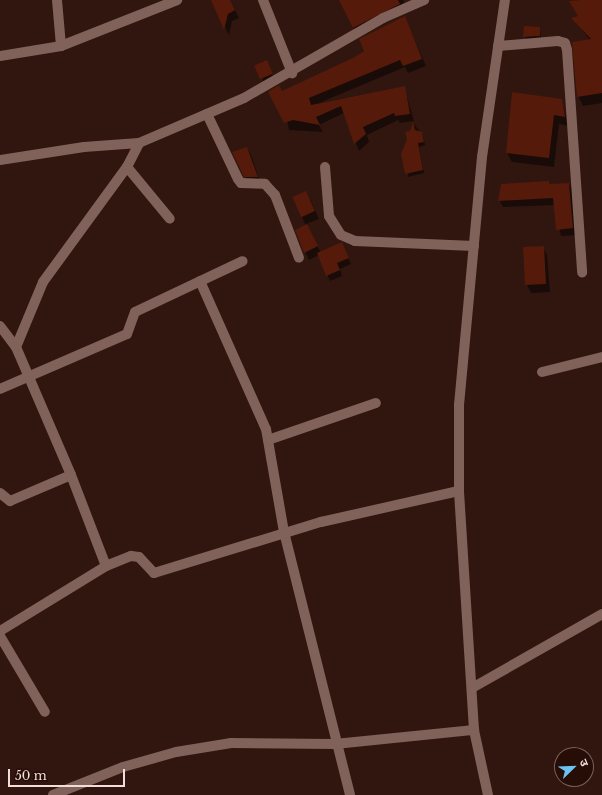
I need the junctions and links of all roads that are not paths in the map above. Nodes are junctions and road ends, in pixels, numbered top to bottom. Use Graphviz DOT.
graph roads {
  1 [pos="57,0"];
  2 [pos="177,0"];
  3 [pos="263,0"];
  4 [pos="424,0"];
  5 [pos="505,0"];
  6 [pos="413,2"];
  7 [pos="60,46"];
  8 [pos="498,46"];
  9 [pos="0,56"];
  10 [pos="292,73"];
  11 [pos="207,114"];
  12 [pos="139,143"];
  13 [pos="0,160"];
  14 [pos="127,167"];
  15 [pos="325,167"];
  16 [pos="170,219"];
  17 [pos="474,246"];
  18 [pos="299,258"];
  19 [pos="243,261"];
  20 [pos="582,272"];
  21 [pos="200,281"];
  22 [pos="0,326"];
  23 [pos="16,347"];
  24 [pos="602,358"];
  25 [pos="542,372"];
  26 [pos="28,376"];
  27 [pos="0,389"];
  28 [pos="376,403"];
  29 [pos="268,440"];
  30 [pos="71,475"];
  31 [pos="459,491"];
  32 [pos="0,493"];
  33 [pos="284,532"];
  34 [pos="106,566"];
  35 [pos="602,614"];
  36 [pos="0,631"];
  37 [pos="0,636"];
  38 [pos="472,688"];
  39 [pos="45,712"];
  40 [pos="474,730"];
  41 [pos="335,744"];
  42 [pos="54,795"];
  43 [pos="350,795"];
  44 [pos="488,795"];
  1 -- 7 [label="street"];
  2 -- 7 [label="street"];
  3 -- 10 [label="street"];
  4 -- 6 [label="street"];
  5 -- 8 [label="street"];
  6 -- 10 [label="street"];
  7 -- 9 [label="street"];
  8 -- 17 [label="street"];
  8 -- 20 [label="street"];
  10 -- 11 [label="street"];
  11 -- 12 [label="street"];
  11 -- 18 [label="street"];
  12 -- 13 [label="street"];
  12 -- 14 [label="street"];
  14 -- 16 [label="street"];
  14 -- 23 [label="street"];
  15 -- 17 [label="street"];
  17 -- 31 [label="street"];
  19 -- 21 [label="street"];
  21 -- 26 [label="street"];
  21 -- 29 [label="street"];
  22 -- 23 [label="street"];
  23 -- 26 [label="street"];
  24 -- 25 [label="street"];
  26 -- 27 [label="street"];
  26 -- 30 [label="street"];
  28 -- 29 [label="street"];
  29 -- 33 [label="street"];
  30 -- 32 [label="street"];
  30 -- 34 [label="street"];
  31 -- 33 [label="street"];
  31 -- 38 [label="street"];
  33 -- 34 [label="street"];
  33 -- 41 [label="street"];
  34 -- 36 [label="street"];
  35 -- 38 [label="street"];
  37 -- 39 [label="street"];
  38 -- 40 [label="street"];
  40 -- 41 [label="street"];
  40 -- 44 [label="street"];
  41 -- 42 [label="street"];
  41 -- 43 [label="street"];
}
